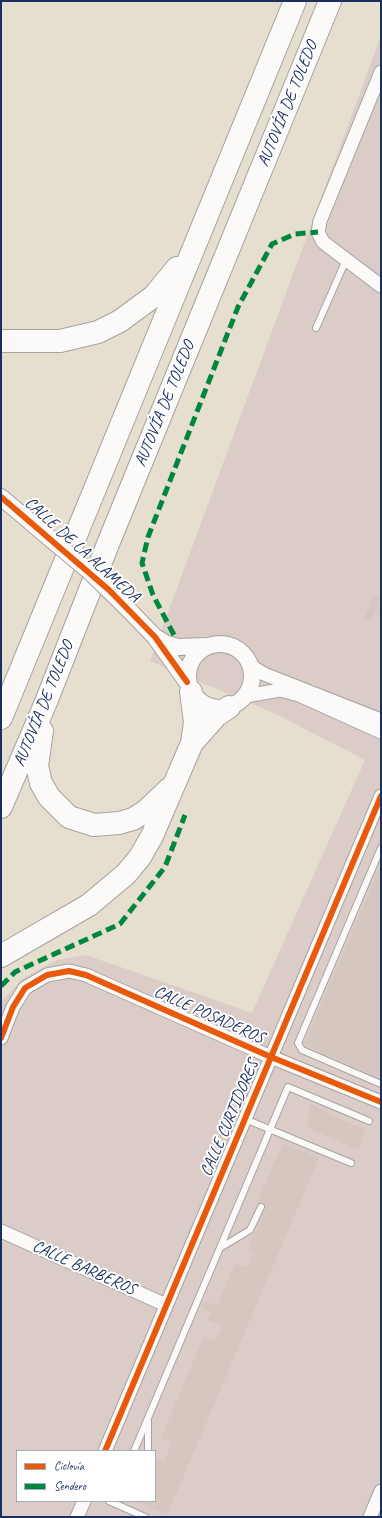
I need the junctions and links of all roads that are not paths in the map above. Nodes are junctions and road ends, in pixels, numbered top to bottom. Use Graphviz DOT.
graph roads {
  1 [pos="294,1"];
  2 [pos="330,1"];
  3 [pos="381,72"];
  4 [pos="195,242"];
  5 [pos="346,260"];
  6 [pos="381,286"];
  7 [pos="316,328"];
  8 [pos="1,341"];
  9 [pos="1,497"];
  10 [pos="155,638"];
  11 [pos="207,646"];
  12 [pos="250,666"];
  13 [pos="189,687"];
  14 [pos="237,701"];
  15 [pos="46,702"];
  16 [pos="1,718"];
  17 [pos="381,720"];
  18 [pos="381,732"];
  19 [pos="192,743"];
  20 [pos="175,782"];
  21 [pos="381,796"];
  22 [pos="1,807"];
  23 [pos="381,848"];
  24 [pos="1,956"];
  25 [pos="1,1038"];
  26 [pos="271,1057"];
  27 [pos="381,1084"];
  28 [pos="381,1102"];
  29 [pos="245,1119"];
  30 [pos="369,1121"];
  31 [pos="270,1129"];
  32 [pos="351,1163"];
  33 [pos="262,1207"];
  34 [pos="1,1231"];
  35 [pos="220,1249"];
  36 [pos="166,1305"];
  37 [pos="148,1419"];
  38 [pos="105,1450"];
  39 [pos="134,1450"];
  40 [pos="148,1450"];
  41 [pos="381,1492"];
  42 [pos="84,1502"];
  43 [pos="113,1502"];
  44 [pos="77,1517"];
  45 [pos="145,1517"];
  46 [pos="370,1517"];
  1 -- 4 [label="highway, AUTOVÍA DE TOLEDO"];
  2 -- 15 [label="highway, AUTOVÍA DE TOLEDO"];
  3 -- 5 [label="street"];
  4 -- 8 [label="highway"];
  4 -- 16 [label="highway, AUTOVÍA DE TOLEDO"];
  5 -- 6 [label="street"];
  5 -- 7 [label="lane"];
  9 -- 10 [label="street, CALLE DE LA ALAMEDA, bridge"];
  10 -- 11 [label="street, CALLE DE LA ALAMEDA"];
  10 -- 13 [label="street, CALLE DE LA ALAMEDA"];
  11 -- 12 [label="street"];
  11 -- 13 [label="street"];
  12 -- 14 [label="street"];
  12 -- 17 [label="street"];
  13 -- 14 [label="street"];
  13 -- 19 [label="highway"];
  14 -- 18 [label="street"];
  14 -- 19 [label="highway"];
  15 -- 20 [label="highway"];
  15 -- 22 [label="highway, AUTOVÍA DE TOLEDO"];
  19 -- 20 [label="highway"];
  20 -- 24 [label="highway"];
  21 -- 26 [label="street, CALLE CURTIDORES"];
  23 -- 27 [label="lane"];
  25 -- 26 [label="street, CALLE POSADEROS"];
  26 -- 28 [label="street, CALLE POSADEROS"];
  26 -- 29 [label="street, CALLE CURTIDORES"];
  29 -- 31 [label="lane"];
  29 -- 36 [label="street, CALLE CURTIDORES"];
  30 -- 31 [label="lane"];
  31 -- 32 [label="lane"];
  31 -- 35 [label="lane"];
  33 -- 35 [label="lane"];
  34 -- 36 [label="street, CALLE BARBEROS"];
  35 -- 37 [label="lane"];
  36 -- 38 [label="street, CALLE CURTIDORES"];
  37 -- 39 [label="lane"];
  37 -- 40 [label="lane"];
  41 -- 46 [label="street"];
  42 -- 44 [label="street"];
  43 -- 45 [label="lane"];
}
